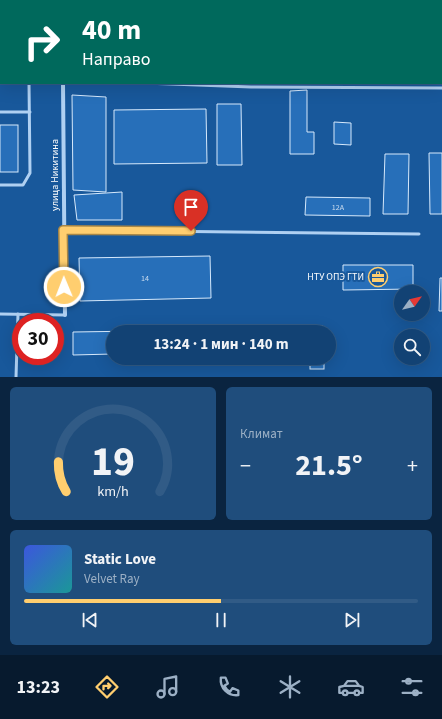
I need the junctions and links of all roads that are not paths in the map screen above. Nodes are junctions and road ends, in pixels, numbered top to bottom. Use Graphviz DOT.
graph roads {
  1 [pos="29,84"];
  2 [pos="64,84"];
  3 [pos="171,84"];
  4 [pos="442,88"];
  5 [pos="0,112"];
  6 [pos="30,112"];
  7 [pos="0,185"];
  8 [pos="63,230"];
  9 [pos="419,234"];
  10 [pos="0,314"];
  11 [pos="12,314"];
  12 [pos="65,315"];
  13 [pos="16,365"];
  14 [pos="16,377"];
  1 -- 6 [label="lane"];
  2 -- 8 [label="street, улица Никитина"];
  3 -- 4 [label="lane"];
  5 -- 6 [label="lane"];
  6 -- 7 [label="lane"];
  8 -- 9 [label="lane"];
  8 -- 12 [label="street, улица Никитина"];
  10 -- 11 [label="lane"];
  13 -- 14 [label="lane"];
}
